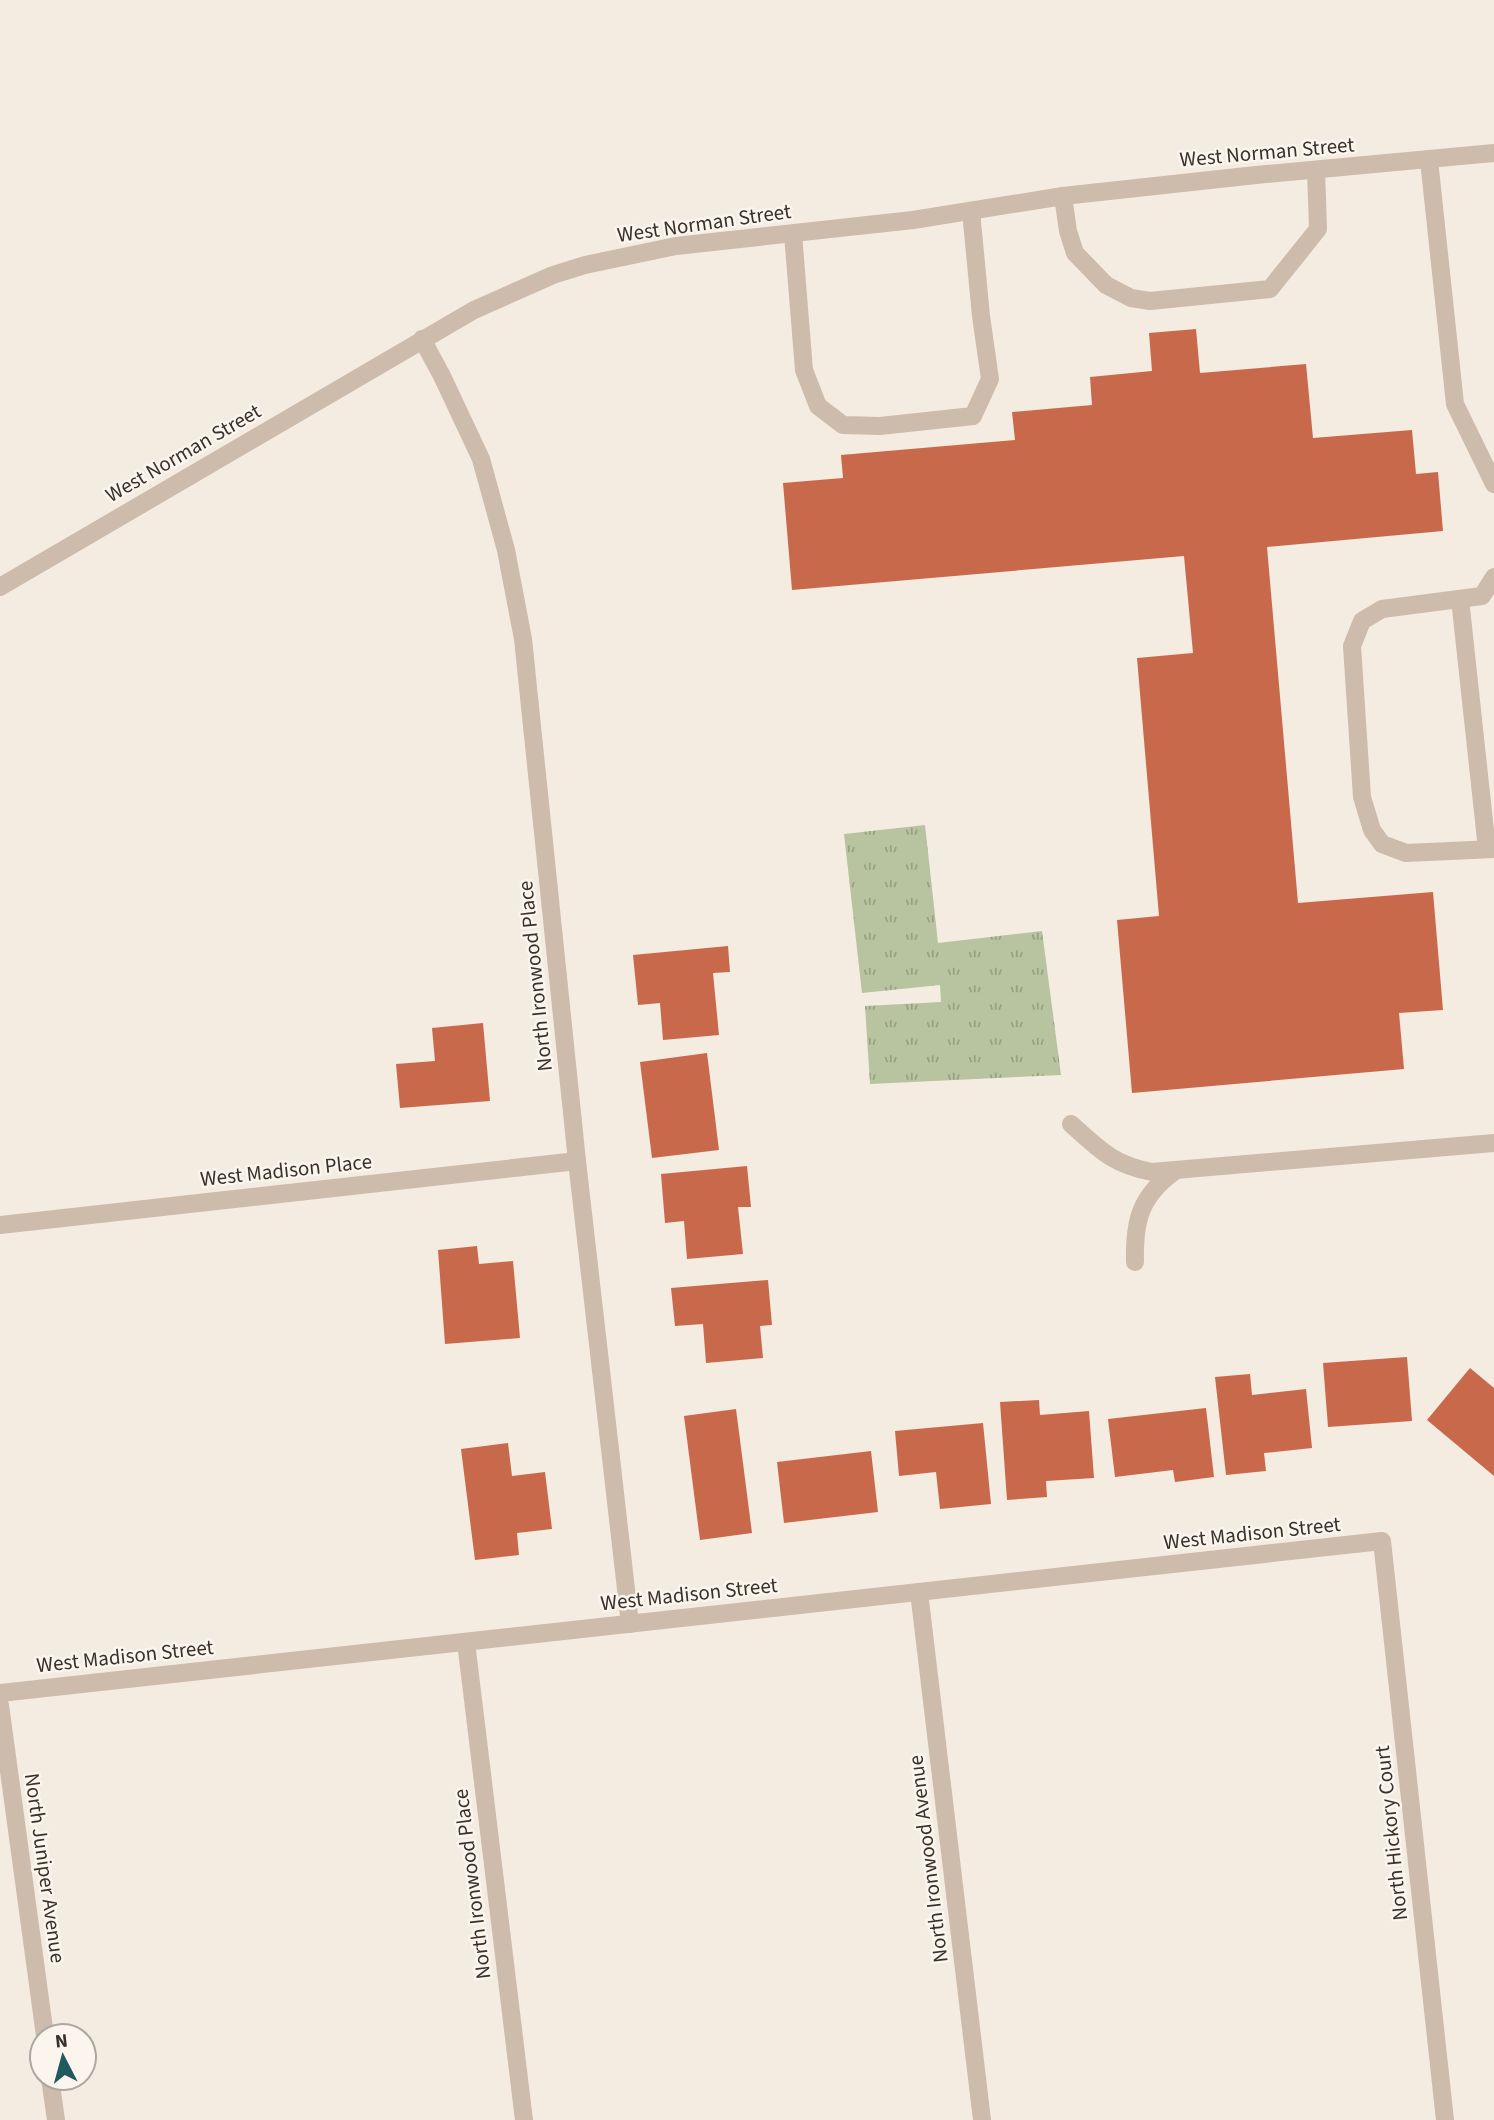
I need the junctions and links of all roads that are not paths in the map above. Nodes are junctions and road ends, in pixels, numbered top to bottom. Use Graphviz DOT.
graph roads {
  1 [pos="1494,153"];
  2 [pos="1429,160"];
  3 [pos="1316,170"];
  4 [pos="1063,196"];
  5 [pos="971,211"];
  6 [pos="793,234"];
  7 [pos="422,339"];
  8 [pos="1494,484"];
  9 [pos="1494,577"];
  10 [pos="0,587"];
  11 [pos="1460,599"];
  12 [pos="1490,849"];
  13 [pos="1071,1124"];
  14 [pos="1494,1143"];
  15 [pos="577,1161"];
  16 [pos="1175,1171"];
  17 [pos="0,1225"];
  18 [pos="1135,1262"];
  19 [pos="1382,1541"];
  20 [pos="919,1592"];
  21 [pos="630,1624"];
  22 [pos="466,1642"];
  23 [pos="0,1693"];
  24 [pos="0,1705"];
  25 [pos="43,2022"];
  26 [pos="52,2092"];
  27 [pos="56,2120"];
  28 [pos="524,2120"];
  29 [pos="982,2120"];
  30 [pos="1446,2120"];
  1 -- 2 [label="street, West Norman Street"];
  2 -- 3 [label="street, West Norman Street"];
  2 -- 8 [label="street"];
  3 -- 4 [label="street, West Norman Street"];
  3 -- 4 [label="street"];
  4 -- 5 [label="street, West Norman Street"];
  5 -- 6 [label="street, West Norman Street"];
  5 -- 6 [label="street"];
  6 -- 7 [label="street, West Norman Street"];
  7 -- 10 [label="street, West Norman Street"];
  7 -- 15 [label="street, North Ironwood Place"];
  9 -- 11 [label="street"];
  11 -- 12 [label="street"];
  11 -- 12 [label="street"];
  13 -- 16 [label="street"];
  14 -- 16 [label="street"];
  15 -- 17 [label="street, West Madison Place"];
  15 -- 21 [label="street, North Ironwood Place"];
  16 -- 18 [label="street"];
  19 -- 20 [label="street, West Madison Street"];
  19 -- 30 [label="street, North Hickory Court"];
  20 -- 21 [label="street, West Madison Street"];
  20 -- 29 [label="street, North Ironwood Avenue"];
  21 -- 22 [label="street, West Madison Street"];
  22 -- 23 [label="street, West Madison Street"];
  22 -- 28 [label="street, North Ironwood Place"];
  24 -- 25 [label="street, North Juniper Avenue"];
  26 -- 27 [label="street"];
}
